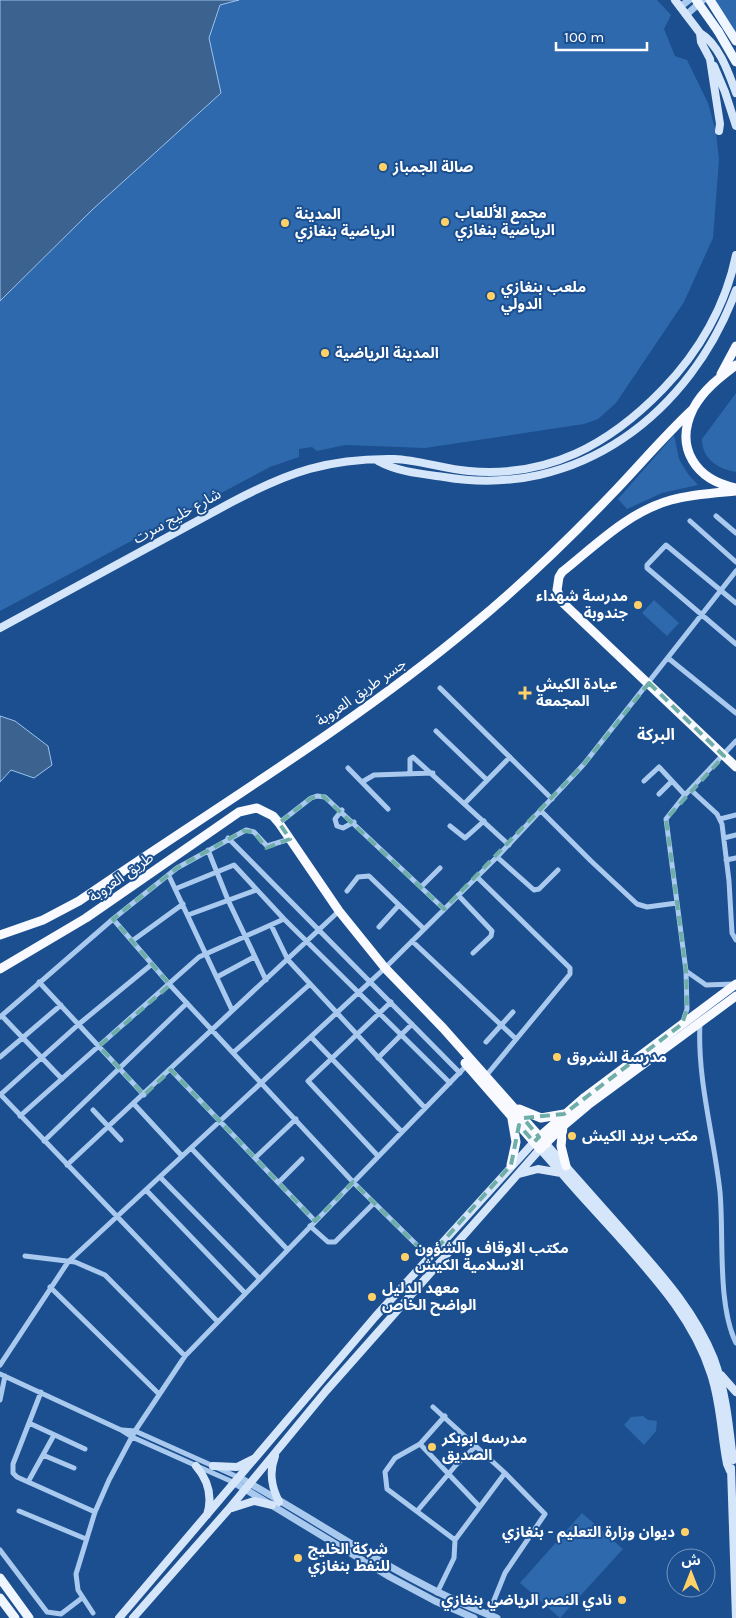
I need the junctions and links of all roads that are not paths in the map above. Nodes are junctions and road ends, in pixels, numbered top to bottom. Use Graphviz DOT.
graph roads {
  1 [pos="689,0"];
  2 [pos="696,0"];
  3 [pos="703,0"];
  4 [pos="710,0"];
  5 [pos="677,3"];
  6 [pos="686,15"];
  7 [pos="700,33"];
  8 [pos="736,41"];
  9 [pos="710,59"];
  10 [pos="736,62"];
  11 [pos="736,93"];
  12 [pos="736,126"];
  13 [pos="719,131"];
  14 [pos="736,255"];
  15 [pos="736,290"];
  16 [pos="736,346"];
  17 [pos="736,365"];
  18 [pos="720,377"];
  19 [pos="693,409"];
  20 [pos="378,460"];
  21 [pos="736,490"];
  22 [pos="716,516"];
  23 [pos="690,521"];
  24 [pos="736,533"];
  25 [pos="736,562"];
  26 [pos="736,571"];
  27 [pos="721,591"];
  28 [pos="736,603"];
  29 [pos="702,616"];
  30 [pos="0,628"];
  31 [pos="736,644"];
  32 [pos="668,658"];
  33 [pos="648,683"];
  34 [pos="440,688"];
  35 [pos="736,713"];
  36 [pos="436,732"];
  37 [pos="736,741"];
  38 [pos="724,756"];
  39 [pos="510,757"];
  40 [pos="736,767"];
  41 [pos="348,768"];
  42 [pos="433,772"];
  43 [pos="410,773"];
  44 [pos="487,780"];
  45 [pos="644,781"];
  46 [pos="672,781"];
  47 [pos="362,782"];
  48 [pos="690,790"];
  49 [pos="659,794"];
  50 [pos="686,795"];
  51 [pos="552,799"];
  52 [pos="465,803"];
  53 [pos="388,809"];
  54 [pos="342,810"];
  55 [pos="541,811"];
  56 [pos="736,814"];
  57 [pos="720,819"];
  58 [pos="484,821"];
  59 [pos="354,822"];
  60 [pos="280,823"];
  61 [pos="450,826"];
  62 [pos="736,836"];
  63 [pos="228,838"];
  64 [pos="724,838"];
  65 [pos="290,839"];
  66 [pos="509,845"];
  67 [pos="208,850"];
  68 [pos="497,858"];
  69 [pos="736,858"];
  70 [pos="726,860"];
  71 [pos="440,868"];
  72 [pos="216,870"];
  73 [pos="558,870"];
  74 [pos="169,876"];
  75 [pos="477,877"];
  76 [pos="736,880"];
  77 [pos="729,881"];
  78 [pos="422,887"];
  79 [pos="175,888"];
  80 [pos="256,890"];
  81 [pos="347,891"];
  82 [pos="458,895"];
  83 [pos="228,900"];
  84 [pos="677,903"];
  85 [pos="183,904"];
  86 [pos="399,905"];
  87 [pos="444,909"];
  88 [pos="339,911"];
  89 [pos="188,915"];
  90 [pos="113,919"];
  91 [pos="284,919"];
  92 [pos="271,925"];
  93 [pos="379,926"];
  94 [pos="320,929"];
  95 [pos="424,929"];
  96 [pos="0,935"];
  97 [pos="244,935"];
  98 [pos="736,940"];
  99 [pos="132,941"];
  100 [pos="307,941"];
  101 [pos="412,941"];
  102 [pos="206,953"];
  103 [pos="473,953"];
  104 [pos="254,957"];
  105 [pos="288,960"];
  106 [pos="152,964"];
  107 [pos="385,968"];
  108 [pos="0,969"];
  109 [pos="686,971"];
  110 [pos="217,978"];
  111 [pos="266,980"];
  112 [pos="39,982"];
  113 [pos="371,982"];
  114 [pos="310,984"];
  115 [pos="736,984"];
  116 [pos="170,985"];
  117 [pos="359,992"];
  118 [pos="736,996"];
  119 [pos="391,1002"];
  120 [pos="187,1003"];
  121 [pos="61,1005"];
  122 [pos="232,1010"];
  123 [pos="513,1012"];
  124 [pos="337,1013"];
  125 [pos="381,1013"];
  126 [pos="1,1017"];
  127 [pos="700,1023"];
  128 [pos="79,1024"];
  129 [pos="412,1024"];
  130 [pos="682,1024"];
  131 [pos="502,1025"];
  132 [pos="213,1029"];
  133 [pos="402,1035"];
  134 [pos="357,1036"];
  135 [pos="311,1037"];
  136 [pos="23,1038"];
  137 [pos="516,1039"];
  138 [pos="486,1042"];
  139 [pos="99,1046"];
  140 [pos="234,1052"];
  141 [pos="0,1057"];
  142 [pos="41,1058"];
  143 [pos="332,1058"];
  144 [pos="378,1058"];
  145 [pos="469,1063"];
  146 [pos="119,1067"];
  147 [pos="170,1070"];
  148 [pos="460,1073"];
  149 [pos="485,1077"];
  150 [pos="62,1079"];
  151 [pos="262,1082"];
  152 [pos="450,1083"];
  153 [pos="0,1094"];
  154 [pos="144,1095"];
  155 [pos="134,1104"];
  156 [pos="513,1106"];
  157 [pos="425,1108"];
  158 [pos="93,1110"];
  159 [pos="564,1114"];
  160 [pos="20,1116"];
  161 [pos="511,1116"];
  162 [pos="296,1118"];
  163 [pos="220,1121"];
  164 [pos="108,1126"];
  165 [pos="563,1126"];
  166 [pos="402,1132"];
  167 [pos="121,1140"];
  168 [pos="44,1141"];
  169 [pos="540,1143"];
  170 [pos="191,1148"];
  171 [pos="182,1156"];
  172 [pos="378,1156"];
  173 [pos="256,1157"];
  174 [pos="302,1159"];
  175 [pos="67,1165"];
  176 [pos="511,1166"];
  177 [pos="564,1170"];
  178 [pos="515,1176"];
  179 [pos="160,1177"];
  180 [pos="279,1182"];
  181 [pos="353,1182"];
  182 [pos="146,1190"];
  183 [pos="374,1203"];
  184 [pos="117,1217"];
  185 [pos="315,1221"];
  186 [pos="310,1226"];
  187 [pos="287,1250"];
  188 [pos="24,1256"];
  189 [pos="429,1257"];
  190 [pos="68,1262"];
  191 [pos="259,1278"];
  192 [pos="50,1287"];
  193 [pos="245,1292"];
  194 [pos="217,1321"];
  195 [pos="736,1343"];
  196 [pos="185,1356"];
  197 [pos="0,1365"];
  198 [pos="718,1371"];
  199 [pos="3,1375"];
  200 [pos="41,1392"];
  201 [pos="736,1392"];
  202 [pos="159,1394"];
  203 [pos="0,1400"];
  204 [pos="433,1407"];
  205 [pos="445,1416"];
  206 [pos="728,1416"];
  207 [pos="29,1423"];
  208 [pos="121,1430"];
  209 [pos="135,1431"];
  210 [pos="54,1435"];
  211 [pos="132,1437"];
  212 [pos="420,1444"];
  213 [pos="476,1446"];
  214 [pos="279,1448"];
  215 [pos="85,1449"];
  216 [pos="43,1455"];
  217 [pos="259,1456"];
  218 [pos="734,1457"];
  219 [pos="196,1466"];
  220 [pos="213,1466"];
  221 [pos="74,1468"];
  222 [pos="730,1471"];
  223 [pos="505,1472"];
  224 [pos="448,1475"];
  225 [pos="237,1481"];
  226 [pos="28,1482"];
  227 [pos="248,1486"];
  228 [pos="276,1503"];
  229 [pos="479,1506"];
  230 [pos="228,1510"];
  231 [pos="418,1510"];
  232 [pos="19,1511"];
  233 [pos="95,1512"];
  234 [pos="206,1518"];
  235 [pos="86,1539"];
  236 [pos="455,1540"];
  237 [pos="0,1550"];
  238 [pos="735,1574"];
  239 [pos="0,1578"];
  240 [pos="437,1593"];
  241 [pos="0,1598"];
  242 [pos="82,1598"];
  243 [pos="93,1613"];
  244 [pos="488,1615"];
  245 [pos="15,1618"];
  246 [pos="28,1618"];
  247 [pos="119,1618"];
  248 [pos="132,1618"];
  249 [pos="474,1618"];
  250 [pos="497,1618"];
  251 [pos="736,1618"];
  1 -- 5 [label="street"];
  2 -- 10 [label="main road, bridge"];
  3 -- 6 [label="street"];
  4 -- 8 [label="main road"];
  5 -- 6 [label="main road"];
  6 -- 7 [label="main road"];
  7 -- 9 [label="main road"];
  7 -- 11 [label="main road"];
  9 -- 12 [label="main road"];
  9 -- 13 [label="main road"];
  14 -- 20 [label="main road, شارع خليج سرت"];
  15 -- 20 [label="main road, شارع خليج سرت"];
  16 -- 18 [label="highway"];
  17 -- 18 [label="highway"];
  18 -- 19 [label="highway, جسر طريق العروبة"];
  19 -- 21 [label="highway"];
  19 -- 96 [label="highway, جسر طريق العروبة"];
  20 -- 30 [label="main road, شارع خليج سرت"];
  21 -- 33 [label="highway"];
  22 -- 24 [label="street"];
  23 -- 25 [label="street"];
  26 -- 27 [label="street"];
  27 -- 28 [label="street"];
  27 -- 29 [label="street"];
  27 -- 29 [label="street"];
  29 -- 31 [label="street"];
  29 -- 32 [label="street"];
  32 -- 33 [label="street"];
  32 -- 35 [label="street"];
  33 -- 38 [label="highway"];
  33 -- 51 [label="street"];
  34 -- 39 [label="street"];
  36 -- 44 [label="street"];
  37 -- 38 [label="street"];
  38 -- 40 [label="highway"];
  38 -- 48 [label="street"];
  39 -- 44 [label="street"];
  39 -- 51 [label="street"];
  41 -- 47 [label="street"];
  42 -- 43 [label="street"];
  42 -- 43 [label="street"];
  42 -- 52 [label="street"];
  43 -- 47 [label="street"];
  44 -- 52 [label="street"];
  45 -- 46 [label="street"];
  46 -- 49 [label="street"];
  46 -- 50 [label="street"];
  47 -- 53 [label="street"];
  48 -- 50 [label="street"];
  48 -- 57 [label="street"];
  50 -- 84 [label="street"];
  51 -- 55 [label="street"];
  52 -- 58 [label="street"];
  54 -- 59 [label="street"];
  54 -- 59 [label="street"];
  54 -- 60 [label="street"];
  55 -- 66 [label="street"];
  55 -- 84 [label="street"];
  56 -- 57 [label="street"];
  57 -- 64 [label="street"];
  58 -- 61 [label="street"];
  58 -- 66 [label="street"];
  59 -- 78 [label="street"];
  60 -- 65 [label="highway"];
  60 -- 108 [label="highway, طريق العروبة"];
  62 -- 64 [label="street"];
  63 -- 65 [label="street"];
  63 -- 67 [label="street"];
  63 -- 94 [label="street"];
  64 -- 70 [label="street"];
  65 -- 88 [label="highway"];
  66 -- 68 [label="street"];
  67 -- 72 [label="street"];
  67 -- 74 [label="street"];
  68 -- 73 [label="street"];
  68 -- 75 [label="street"];
  69 -- 70 [label="street"];
  70 -- 77 [label="street"];
  71 -- 78 [label="street"];
  72 -- 79 [label="street"];
  72 -- 80 [label="street"];
  72 -- 83 [label="street"];
  74 -- 79 [label="street"];
  74 -- 90 [label="street"];
  75 -- 82 [label="street"];
  75 -- 137 [label="street"];
  76 -- 77 [label="street"];
  77 -- 98 [label="street"];
  78 -- 87 [label="street"];
  79 -- 85 [label="street"];
  80 -- 83 [label="street"];
  80 -- 91 [label="street"];
  81 -- 86 [label="street"];
  82 -- 87 [label="street"];
  82 -- 103 [label="street"];
  83 -- 89 [label="street"];
  83 -- 97 [label="street"];
  84 -- 109 [label="street"];
  85 -- 89 [label="street"];
  85 -- 99 [label="street"];
  86 -- 93 [label="street"];
  86 -- 95 [label="street"];
  87 -- 95 [label="street"];
  88 -- 94 [label="street"];
  88 -- 107 [label="highway"];
  89 -- 102 [label="street"];
  90 -- 99 [label="street"];
  90 -- 112 [label="street"];
  91 -- 92 [label="street"];
  91 -- 100 [label="street"];
  92 -- 97 [label="street"];
  92 -- 105 [label="street"];
  94 -- 100 [label="street"];
  94 -- 113 [label="street"];
  95 -- 101 [label="street"];
  97 -- 102 [label="street"];
  97 -- 104 [label="street"];
  99 -- 106 [label="street"];
  100 -- 105 [label="street"];
  100 -- 117 [label="street"];
  101 -- 107 [label="street"];
  101 -- 131 [label="street"];
  102 -- 110 [label="street"];
  102 -- 116 [label="street"];
  104 -- 110 [label="street"];
  104 -- 111 [label="street"];
  105 -- 111 [label="street"];
  105 -- 114 [label="street"];
  106 -- 116 [label="street"];
  106 -- 128 [label="street"];
  107 -- 113 [label="street"];
  107 -- 145 [label="highway"];
  109 -- 115 [label="street"];
  109 -- 130 [label="street"];
  110 -- 122 [label="street"];
  111 -- 122 [label="street"];
  112 -- 121 [label="street"];
  112 -- 126 [label="street"];
  113 -- 117 [label="street"];
  113 -- 119 [label="street"];
  114 -- 124 [label="street"];
  114 -- 140 [label="street"];
  115 -- 130 [label="highway"];
  116 -- 120 [label="street"];
  116 -- 139 [label="street"];
  117 -- 124 [label="street"];
  117 -- 125 [label="street"];
  118 -- 127 [label="highway"];
  119 -- 125 [label="street"];
  119 -- 129 [label="street"];
  120 -- 132 [label="street"];
  120 -- 146 [label="street"];
  121 -- 128 [label="street"];
  121 -- 136 [label="street"];
  122 -- 132 [label="street"];
  123 -- 131 [label="street"];
  124 -- 134 [label="street"];
  124 -- 135 [label="street"];
  125 -- 133 [label="street"];
  125 -- 134 [label="street"];
  126 -- 136 [label="street"];
  127 -- 165 [label="highway"];
  127 -- 195 [label="street"];
  128 -- 139 [label="street"];
  128 -- 142 [label="street"];
  129 -- 133 [label="street"];
  129 -- 148 [label="street"];
  130 -- 159 [label="highway"];
  131 -- 137 [label="street"];
  131 -- 138 [label="street"];
  132 -- 140 [label="street"];
  132 -- 147 [label="street"];
  133 -- 144 [label="street"];
  133 -- 152 [label="street"];
  134 -- 143 [label="street"];
  134 -- 144 [label="street"];
  135 -- 143 [label="street"];
  135 -- 151 [label="street"];
  136 -- 141 [label="street"];
  136 -- 142 [label="street"];
  137 -- 149 [label="street"];
  139 -- 146 [label="street"];
  139 -- 150 [label="street"];
  140 -- 151 [label="street"];
  142 -- 150 [label="street"];
  142 -- 153 [label="street"];
  143 -- 166 [label="street"];
  143 -- 172 [label="street"];
  144 -- 157 [label="street"];
  145 -- 148 [label="street"];
  145 -- 149 [label="highway"];
  145 -- 161 [label="highway"];
  146 -- 154 [label="street"];
  146 -- 168 [label="street"];
  147 -- 154 [label="street"];
  147 -- 163 [label="street"];
  148 -- 152 [label="street"];
  149 -- 156 [label="highway"];
  150 -- 160 [label="street"];
  151 -- 162 [label="street"];
  151 -- 163 [label="street"];
  152 -- 157 [label="street"];
  153 -- 160 [label="street"];
  154 -- 155 [label="street"];
  155 -- 164 [label="street"];
  155 -- 171 [label="street"];
  156 -- 159 [label="highway"];
  156 -- 169 [label="highway"];
  157 -- 166 [label="street"];
  158 -- 164 [label="street"];
  159 -- 169 [label="highway"];
  160 -- 168 [label="street"];
  161 -- 169 [label="highway"];
  161 -- 176 [label="highway"];
  162 -- 173 [label="street"];
  162 -- 181 [label="street"];
  163 -- 170 [label="street"];
  163 -- 173 [label="street"];
  164 -- 167 [label="street"];
  164 -- 175 [label="street"];
  165 -- 169 [label="highway"];
  165 -- 177 [label="highway"];
  166 -- 172 [label="street"];
  168 -- 175 [label="street"];
  169 -- 176 [label="main road"];
  169 -- 177 [label="main road"];
  169 -- 178 [label="main road"];
  170 -- 171 [label="street"];
  170 -- 187 [label="street"];
  171 -- 179 [label="street"];
  172 -- 181 [label="street"];
  173 -- 180 [label="street"];
  174 -- 180 [label="street"];
  175 -- 184 [label="street"];
  176 -- 189 [label="main road"];
  177 -- 178 [label="main road"];
  177 -- 198 [label="main road"];
  177 -- 206 [label="main road"];
  178 -- 214 [label="main road"];
  179 -- 182 [label="street"];
  179 -- 191 [label="street"];
  180 -- 185 [label="street"];
  181 -- 183 [label="street"];
  181 -- 185 [label="street"];
  182 -- 184 [label="street"];
  182 -- 193 [label="street"];
  183 -- 186 [label="street"];
  183 -- 189 [label="street"];
  184 -- 190 [label="street"];
  184 -- 194 [label="street"];
  185 -- 186 [label="street"];
  186 -- 187 [label="street"];
  187 -- 191 [label="street"];
  188 -- 190 [label="street"];
  189 -- 217 [label="main road"];
  190 -- 192 [label="street"];
  190 -- 196 [label="street"];
  191 -- 193 [label="street"];
  192 -- 197 [label="street"];
  192 -- 202 [label="street"];
  193 -- 194 [label="street"];
  194 -- 196 [label="street"];
  196 -- 202 [label="street"];
  198 -- 201 [label="main road"];
  198 -- 206 [label="main road"];
  199 -- 200 [label="street"];
  199 -- 203 [label="street"];
  200 -- 207 [label="street"];
  200 -- 208 [label="street"];
  202 -- 209 [label="street"];
  204 -- 205 [label="street"];
  205 -- 212 [label="street"];
  205 -- 213 [label="street"];
  206 -- 218 [label="main road"];
  206 -- 222 [label="main road"];
  207 -- 210 [label="street"];
  207 -- 226 [label="street"];
  208 -- 209 [label="street"];
  208 -- 211 [label="street"];
  209 -- 211 [label="street"];
  209 -- 220 [label="street"];
  210 -- 215 [label="street"];
  210 -- 216 [label="street"];
  211 -- 219 [label="street"];
  211 -- 233 [label="street"];
  212 -- 224 [label="street"];
  212 -- 231 [label="street"];
  213 -- 223 [label="street"];
  213 -- 224 [label="street"];
  214 -- 227 [label="main road"];
  214 -- 228 [label="main road"];
  216 -- 221 [label="street"];
  216 -- 226 [label="street"];
  217 -- 220 [label="main road"];
  217 -- 225 [label="main road"];
  218 -- 222 [label="main road"];
  219 -- 225 [label="street"];
  219 -- 234 [label="main road"];
  220 -- 225 [label="street"];
  222 -- 238 [label="main road"];
  223 -- 229 [label="street"];
  223 -- 244 [label="street"];
  224 -- 229 [label="street"];
  224 -- 231 [label="street"];
  225 -- 227 [label="street"];
  225 -- 234 [label="main road"];
  226 -- 233 [label="street"];
  227 -- 228 [label="street"];
  227 -- 230 [label="main road"];
  228 -- 230 [label="main road"];
  228 -- 240 [label="street"];
  228 -- 249 [label="street"];
  229 -- 236 [label="street"];
  230 -- 248 [label="main road"];
  231 -- 236 [label="street"];
  232 -- 235 [label="street"];
  233 -- 235 [label="street"];
  234 -- 247 [label="main road"];
  235 -- 242 [label="street"];
  236 -- 240 [label="street"];
  237 -- 242 [label="street"];
  238 -- 251 [label="main road"];
  239 -- 246 [label="main road"];
  240 -- 244 [label="street"];
  241 -- 245 [label="main road"];
  242 -- 243 [label="street"];
  244 -- 250 [label="street"];
}
